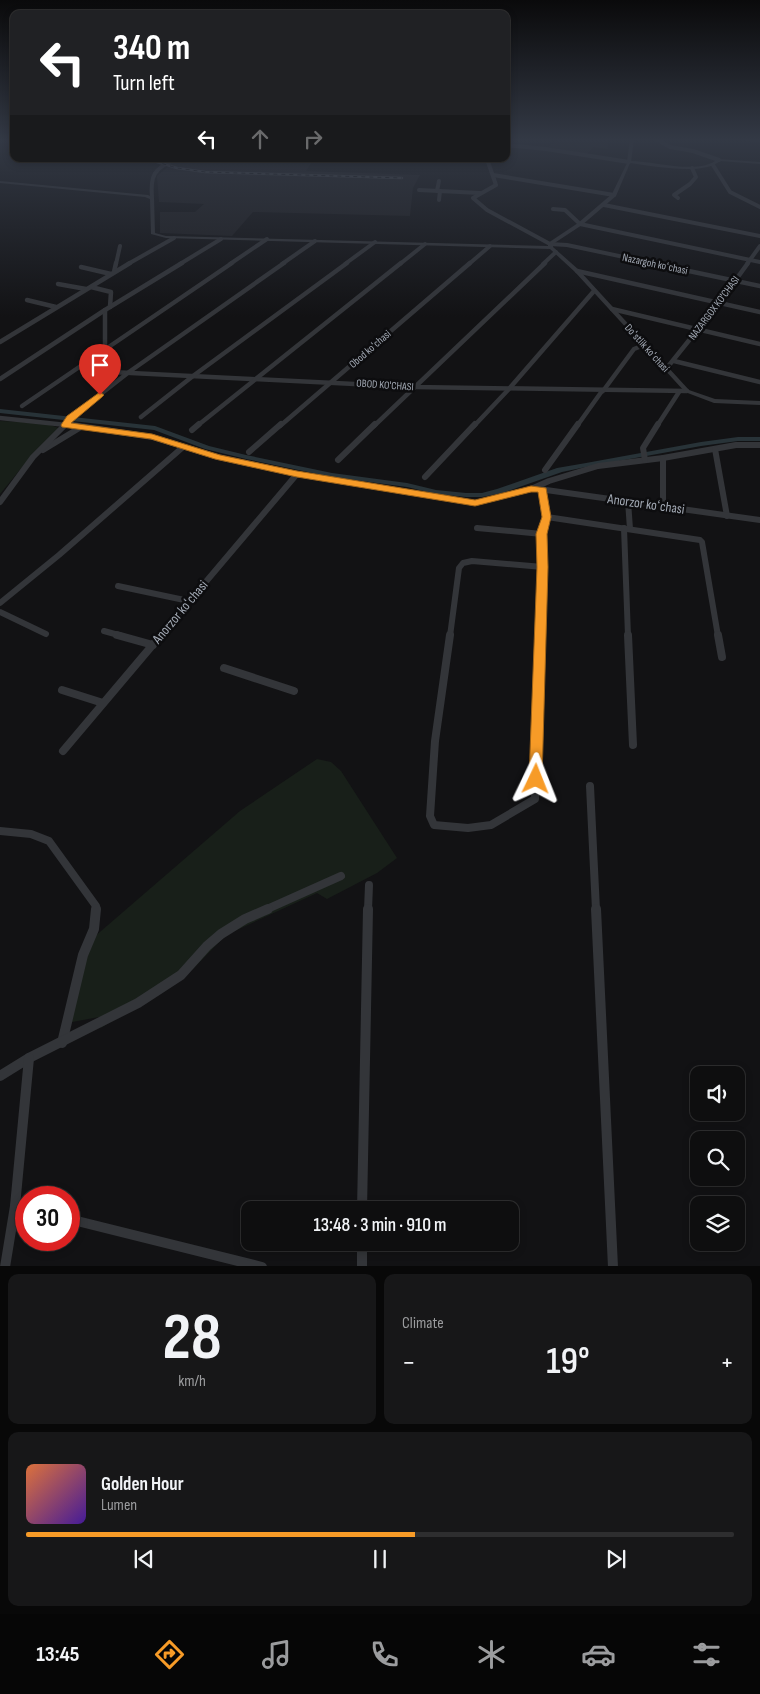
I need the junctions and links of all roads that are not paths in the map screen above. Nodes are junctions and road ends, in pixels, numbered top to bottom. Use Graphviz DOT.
graph roads {
  1 [pos="152,198"];
  2 [pos="473,198"];
  3 [pos="611,198"];
  4 [pos="742,198"];
  5 [pos="604,205"];
  6 [pos="760,207"];
  7 [pos="553,209"];
  8 [pos="580,224"];
  9 [pos="760,236"];
  10 [pos="174,238"];
  11 [pos="221,239"];
  12 [pos="267,239"];
  13 [pos="316,240"];
  14 [pos="375,242"];
  15 [pos="426,244"];
  16 [pos="120,246"];
  17 [pos="490,246"];
  18 [pos="760,246"];
  19 [pos="552,248"];
  20 [pos="750,260"];
  21 [pos="760,262"];
  22 [pos="81,268"];
  23 [pos="577,271"];
  24 [pos="113,273"];
  25 [pos="734,281"];
  26 [pos="58,284"];
  27 [pos="760,286"];
  28 [pos="88,288"];
  29 [pos="594,291"];
  30 [pos="27,300"];
  31 [pos="718,303"];
  32 [pos="56,306"];
  33 [pos="107,308"];
  34 [pos="612,309"];
  35 [pos="760,312"];
  36 [pos="698,329"];
  37 [pos="0,342"];
  38 [pos="760,344"];
  39 [pos="644,345"];
  40 [pos="105,349"];
  41 [pos="100,352"];
  42 [pos="674,361"];
  43 [pos="666,369"];
  44 [pos="129,372"];
  45 [pos="193,376"];
  46 [pos="0,379"];
  47 [pos="256,380"];
  48 [pos="760,382"];
  49 [pos="330,383"];
  50 [pos="415,387"];
  51 [pos="508,390"];
  52 [pos="602,391"];
  53 [pos="687,391"];
  54 [pos="679,392"];
  55 [pos="760,403"];
  56 [pos="22,406"];
  57 [pos="141,417"];
  58 [pos="0,418"];
  59 [pos="67,421"];
  60 [pos="81,427"];
  61 [pos="192,430"];
  62 [pos="760,444"];
  63 [pos="183,446"];
  64 [pos="715,449"];
  65 [pos="249,452"];
  66 [pos="32,457"];
  67 [pos="663,458"];
  68 [pos="338,460"];
  69 [pos="645,460"];
  70 [pos="545,470"];
  71 [pos="297,474"];
  72 [pos="425,477"];
  73 [pos="531,489"];
  74 [pos="543,490"];
  75 [pos="628,501"];
  76 [pos="0,502"];
  77 [pos="663,506"];
  78 [pos="727,516"];
  79 [pos="546,517"];
  80 [pos="760,520"];
  81 [pos="477,528"];
  82 [pos="627,528"];
  83 [pos="542,534"];
  84 [pos="543,567"];
  85 [pos="118,586"];
  86 [pos="189,601"];
  87 [pos="0,603"];
  88 [pos="0,612"];
  89 [pos="104,631"];
  90 [pos="46,634"];
  91 [pos="153,645"];
  92 [pos="722,657"];
  93 [pos="224,668"];
  94 [pos="62,690"];
  95 [pos="294,691"];
  96 [pos="103,703"];
  97 [pos="633,745"];
  98 [pos="63,751"];
  99 [pos="590,786"];
  100 [pos="0,831"];
  101 [pos="341,876"];
  102 [pos="369,884"];
  103 [pos="62,1043"];
  104 [pos="29,1058"];
  105 [pos="0,1076"];
  106 [pos="22,1186"];
  107 [pos="362,1201"];
  108 [pos="80,1222"];
  109 [pos="15,1229"];
  110 [pos="362,1251"];
  111 [pos="5,1266"];
  112 [pos="262,1266"];
  113 [pos="362,1266"];
  114 [pos="613,1266"];
  1 -- 10 [label="street"];
  2 -- 19 [label="street"];
  3 -- 5 [label="street"];
  4 -- 6 [label="street"];
  5 -- 8 [label="street"];
  5 -- 9 [label="street"];
  7 -- 8 [label="street"];
  8 -- 19 [label="street"];
  8 -- 20 [label="street, Nazargoh koʻchasi"];
  10 -- 11 [label="street"];
  10 -- 24 [label="street"];
  11 -- 12 [label="street"];
  11 -- 33 [label="street"];
  12 -- 13 [label="street"];
  12 -- 40 [label="street"];
  13 -- 14 [label="street"];
  13 -- 44 [label="street"];
  14 -- 15 [label="street"];
  14 -- 45 [label="street"];
  15 -- 17 [label="street"];
  15 -- 47 [label="street"];
  16 -- 24 [label="street"];
  17 -- 19 [label="street"];
  17 -- 49 [label="street, Obod koʻchasi"];
  18 -- 20 [label="street, NAZARGOX KO'CHASI"];
  19 -- 23 [label="street, Doʻstlik koʻchasi"];
  19 -- 25 [label="street, Nazargoh koʻchasi"];
  19 -- 50 [label="street"];
  20 -- 21 [label="street, Nazargoh koʻchasi"];
  20 -- 25 [label="street, NAZARGOX KO'CHASI"];
  22 -- 24 [label="street"];
  23 -- 29 [label="street, Doʻstlik koʻchasi"];
  23 -- 31 [label="street, Nazargoh koʻchasi"];
  24 -- 28 [label="street"];
  25 -- 27 [label="street, Nazargoh koʻchasi"];
  25 -- 31 [label="street, NAZARGOX KO'CHASI"];
  26 -- 28 [label="street"];
  28 -- 32 [label="street"];
  28 -- 33 [label="street"];
  29 -- 34 [label="street, Doʻstlik koʻchasi"];
  29 -- 51 [label="street"];
  30 -- 32 [label="street"];
  31 -- 35 [label="street, Nazargoh koʻchasi"];
  31 -- 36 [label="street, NAZARGOX KO'CHASI"];
  32 -- 37 [label="street"];
  33 -- 40 [label="street"];
  33 -- 46 [label="street"];
  34 -- 36 [label="street"];
  34 -- 39 [label="street, Doʻstlik koʻchasi"];
  36 -- 38 [label="street"];
  36 -- 42 [label="street, NAZARGOX KO'CHASI"];
  39 -- 43 [label="street, Doʻstlik koʻchasi"];
  39 -- 52 [label="street"];
  40 -- 41 [label="street"];
  41 -- 44 [label="street, OBOD KO'CHASI"];
  41 -- 56 [label="street"];
  42 -- 43 [label="street, NAZARGOX KO'CHASI"];
  42 -- 48 [label="street"];
  43 -- 53 [label="street, Doʻstlik koʻchasi"];
  44 -- 45 [label="street, OBOD KO'CHASI"];
  44 -- 59 [label="street"];
  45 -- 47 [label="street, OBOD KO'CHASI"];
  45 -- 57 [label="street"];
  47 -- 49 [label="street, OBOD KO'CHASI"];
  47 -- 61 [label="street"];
  49 -- 50 [label="street, OBOD KO'CHASI"];
  49 -- 65 [label="street, Obod koʻchasi"];
  50 -- 51 [label="street, OBOD KO'CHASI"];
  50 -- 68 [label="street"];
  51 -- 52 [label="street, OBOD KO'CHASI"];
  51 -- 72 [label="street"];
  52 -- 54 [label="street, OBOD KO'CHASI"];
  52 -- 70 [label="street"];
  53 -- 54 [label="street, OBOD KO'CHASI"];
  53 -- 55 [label="street, Doʻstlik koʻchasi"];
  54 -- 69 [label="street"];
  58 -- 59 [label="street"];
  59 -- 60 [label="street"];
  59 -- 66 [label="street"];
  60 -- 63 [label="street"];
  60 -- 66 [label="street"];
  62 -- 64 [label="street"];
  63 -- 71 [label="street"];
  63 -- 87 [label="street"];
  64 -- 67 [label="street"];
  64 -- 78 [label="street"];
  66 -- 76 [label="street"];
  67 -- 69 [label="street"];
  67 -- 77 [label="street"];
  69 -- 73 [label="street"];
  71 -- 73 [label="street"];
  71 -- 86 [label="street, Anorzor koʻchasi"];
  73 -- 74 [label="street, Anorzor koʻchasi"];
  74 -- 75 [label="street, Anorzor koʻchasi"];
  74 -- 79 [label="street"];
  75 -- 77 [label="street, Anorzor koʻchasi"];
  75 -- 82 [label="street"];
  77 -- 78 [label="street, Anorzor koʻchasi"];
  78 -- 80 [label="street, Anorzor koʻchasi"];
  79 -- 82 [label="street"];
  79 -- 83 [label="street"];
  81 -- 83 [label="street"];
  82 -- 92 [label="street"];
  82 -- 97 [label="street"];
  83 -- 84 [label="street"];
  84 -- 84 [label="street"];
  85 -- 86 [label="street"];
  86 -- 91 [label="street, Anorzor koʻchasi"];
  88 -- 90 [label="street"];
  89 -- 91 [label="street"];
  91 -- 96 [label="street, Anorzor koʻchasi"];
  93 -- 95 [label="street"];
  94 -- 96 [label="street"];
  96 -- 98 [label="street, Anorzor koʻchasi"];
  99 -- 114 [label="street"];
  100 -- 103 [label="street"];
  101 -- 103 [label="street"];
  102 -- 107 [label="street"];
  103 -- 104 [label="street"];
  104 -- 105 [label="street"];
  104 -- 106 [label="street"];
  108 -- 112 [label="street"];
  109 -- 111 [label="street"];
  110 -- 113 [label="street"];
}
